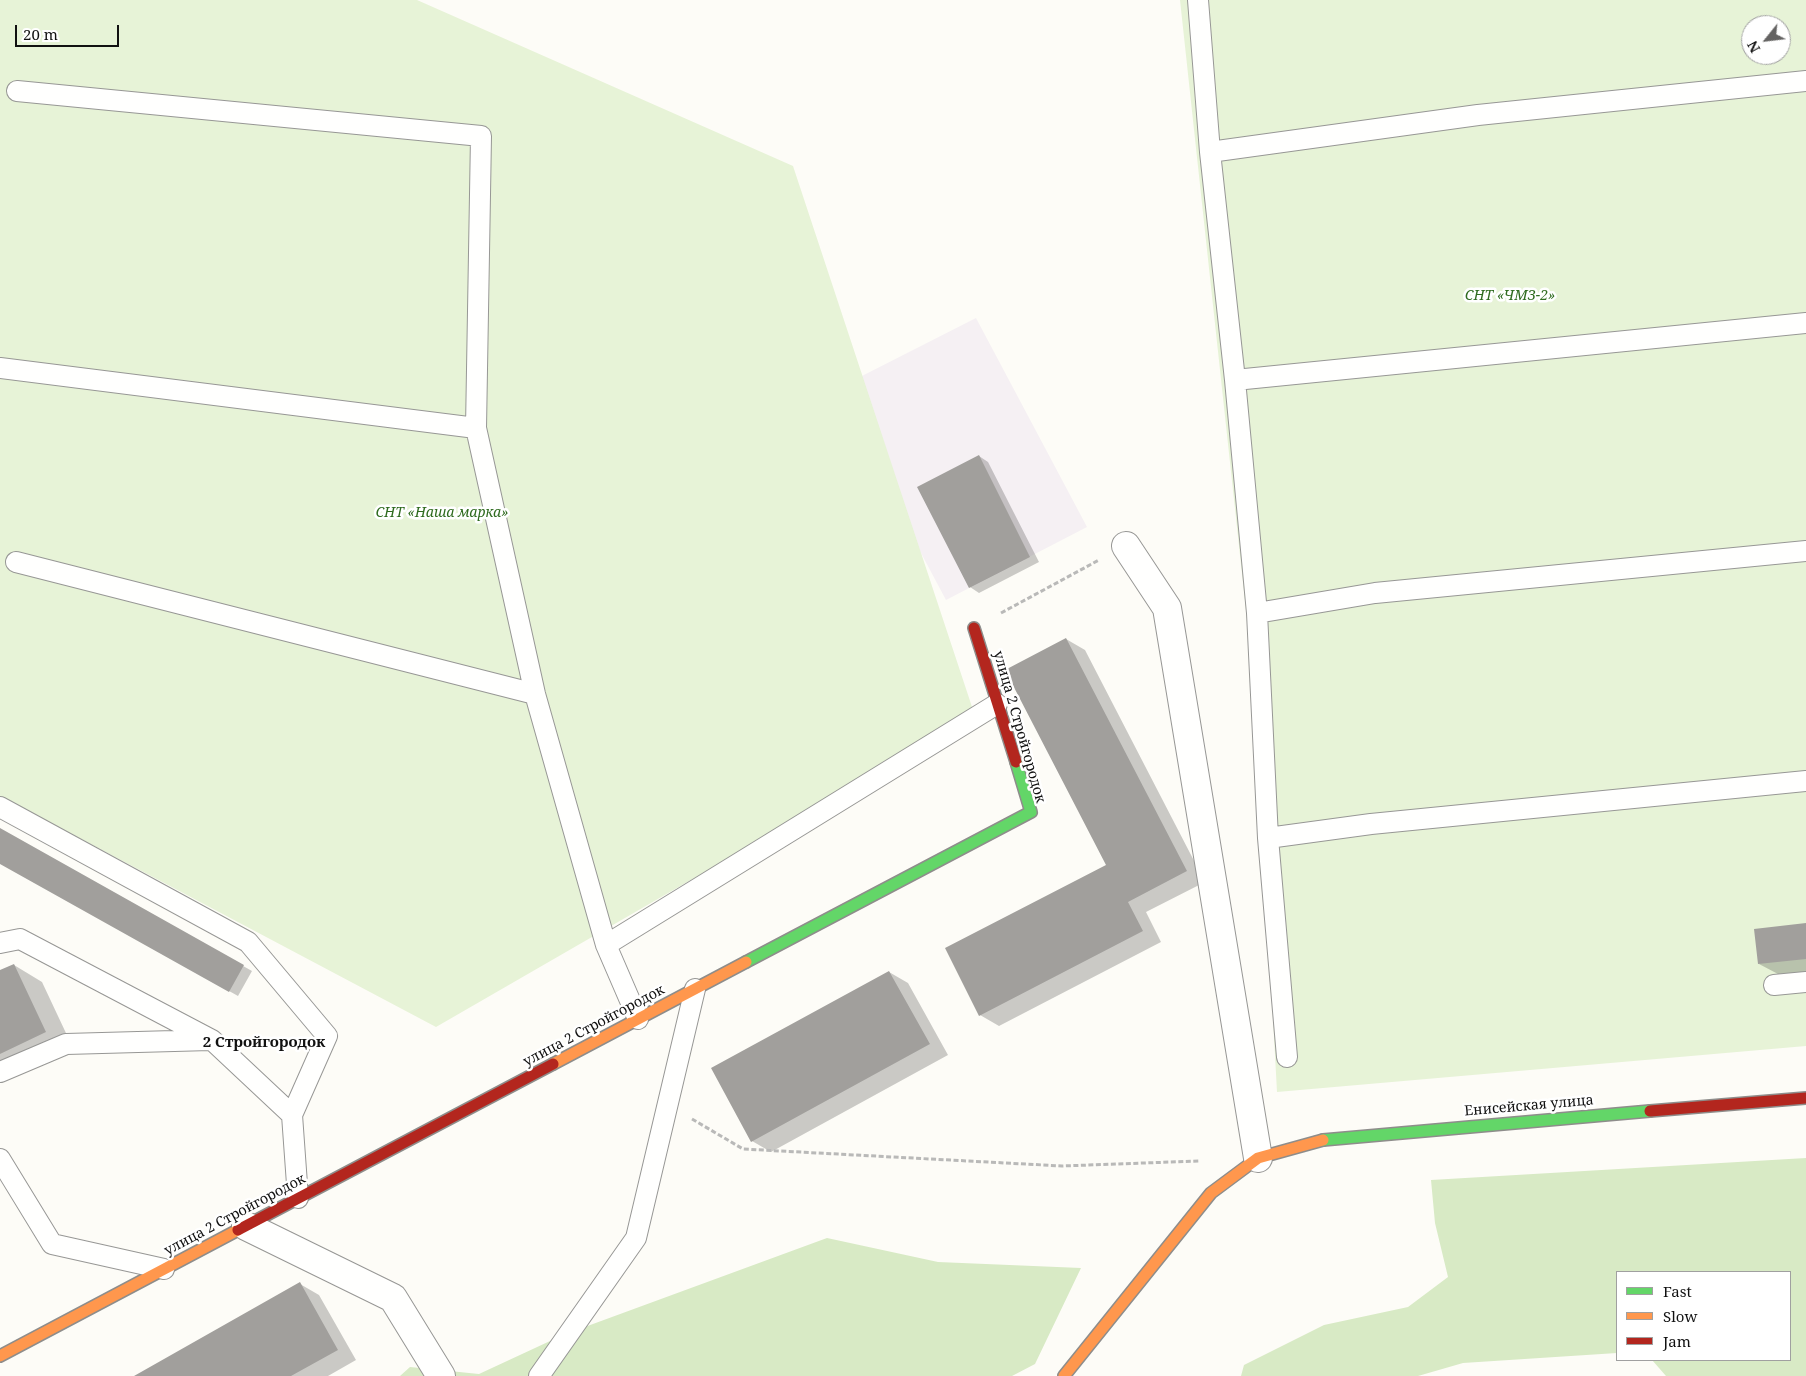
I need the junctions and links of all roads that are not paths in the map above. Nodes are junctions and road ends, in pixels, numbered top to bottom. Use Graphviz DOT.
graph roads {
  1 [pos="1198,0"];
  2 [pos="1806,81"];
  3 [pos="17,91"];
  4 [pos="1210,152"];
  5 [pos="1806,323"];
  6 [pos="0,368"];
  7 [pos="1235,380"];
  8 [pos="476,428"];
  9 [pos="1126,546"];
  10 [pos="1806,551"];
  11 [pos="16,562"];
  12 [pos="1257,613"];
  13 [pos="974,628"];
  14 [pos="534,694"];
  15 [pos="997,704"];
  16 [pos="1806,781"];
  17 [pos="0,807"];
  18 [pos="1268,838"];
  19 [pos="0,943"];
  20 [pos="606,945"];
  21 [pos="1806,982"];
  22 [pos="1774,985"];
  23 [pos="695,989"];
  24 [pos="638,1019"];
  25 [pos="212,1040"];
  26 [pos="1287,1057"];
  27 [pos="0,1072"];
  28 [pos="1806,1098"];
  29 [pos="292,1115"];
  30 [pos="1258,1158"];
  31 [pos="0,1159"];
  32 [pos="298,1198"];
  33 [pos="246,1226"];
  34 [pos="164,1269"];
  35 [pos="0,1356"];
  36 [pos="441,1376"];
  37 [pos="539,1376"];
  38 [pos="1064,1376"];
  1 -- 4 [label="lane"];
  2 -- 4 [label="lane"];
  3 -- 8 [label="lane"];
  4 -- 7 [label="lane"];
  5 -- 7 [label="lane"];
  6 -- 8 [label="lane"];
  7 -- 12 [label="lane"];
  8 -- 14 [label="lane"];
  9 -- 30 [label="street"];
  10 -- 12 [label="lane"];
  11 -- 14 [label="lane"];
  12 -- 18 [label="lane"];
  13 -- 15 [label="street, улица 2 Стройгородок"];
  14 -- 20 [label="lane"];
  15 -- 20 [label="lane"];
  15 -- 23 [label="street, улица 2 Стройгородок"];
  16 -- 18 [label="lane"];
  17 -- 29 [label="lane"];
  18 -- 26 [label="lane"];
  19 -- 25 [label="lane"];
  20 -- 24 [label="lane"];
  21 -- 22 [label="lane"];
  23 -- 24 [label="street, улица 2 Стройгородок"];
  23 -- 37 [label="lane"];
  24 -- 32 [label="street, улица 2 Стройгородок"];
  25 -- 27 [label="lane"];
  25 -- 29 [label="lane"];
  28 -- 30 [label="street, Енисейская улица"];
  29 -- 32 [label="lane"];
  30 -- 38 [label="street"];
  31 -- 34 [label="lane"];
  32 -- 33 [label="street, улица 2 Стройгородок"];
  33 -- 34 [label="street, улица 2 Стройгородок"];
  33 -- 36 [label="street"];
  34 -- 35 [label="street, улица 2 Стройгородок"];
}
